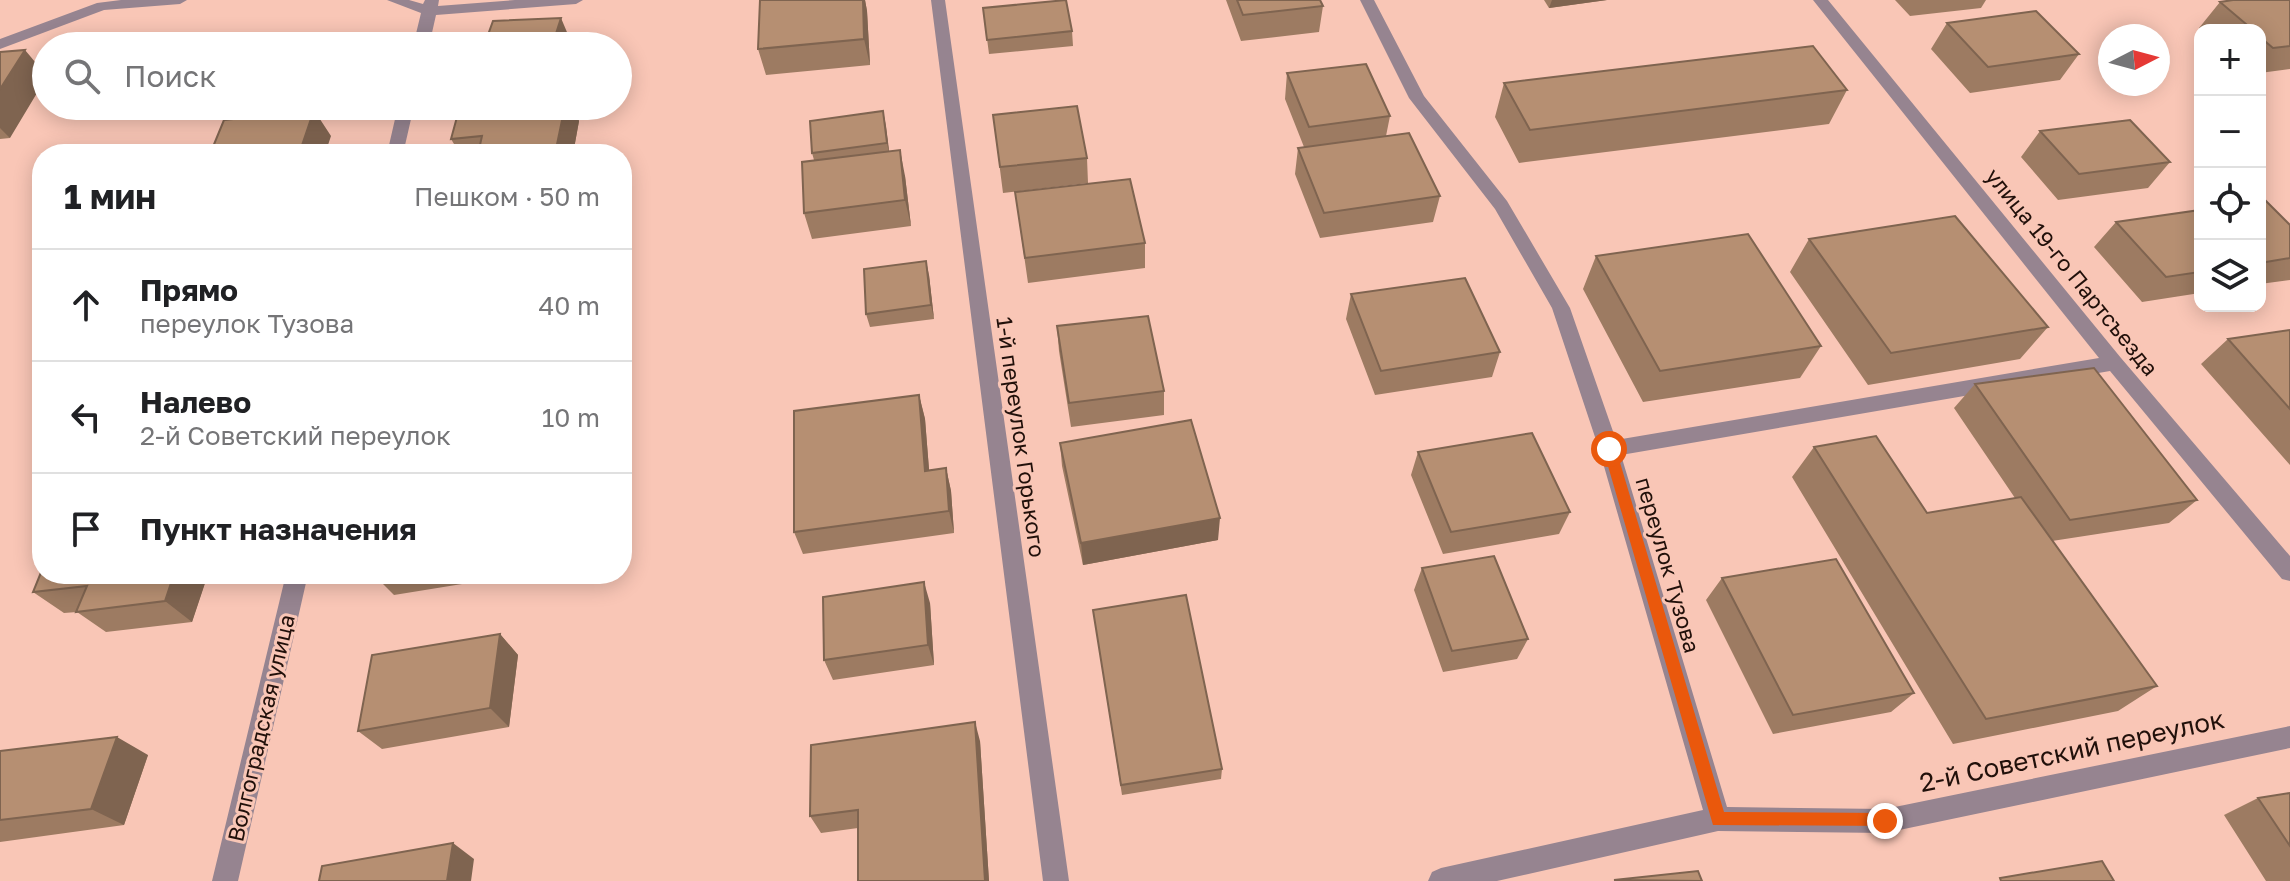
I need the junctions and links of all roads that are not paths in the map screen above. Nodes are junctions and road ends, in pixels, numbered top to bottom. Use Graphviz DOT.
graph roads {
  1 [pos="180,0"];
  2 [pos="394,0"];
  3 [pos="576,0"];
  4 [pos="938,0"];
  5 [pos="1367,0"];
  6 [pos="1820,0"];
  7 [pos="430,6"];
  8 [pos="32,32"];
  9 [pos="32,32"];
  10 [pos="424,32"];
  11 [pos="0,44"];
  12 [pos="403,120"];
  13 [pos="397,144"];
  14 [pos="2114,363"];
  15 [pos="1609,449"];
  16 [pos="2290,572"];
  17 [pos="295,584"];
  18 [pos="2290,737"];
  19 [pos="1718,819"];
  20 [pos="225,881"];
  21 [pos="1056,881"];
  22 [pos="1441,881"];
  1 -- 9 [label="street"];
  2 -- 7 [label="street"];
  3 -- 7 [label="street"];
  4 -- 21 [label="street, 1-й переулок Горького"];
  5 -- 15 [label="street, переулок Тузова"];
  6 -- 14 [label="street, улица 19-го Партсъезда"];
  7 -- 10 [label="street"];
  8 -- 11 [label="street"];
  12 -- 13 [label="street"];
  14 -- 15 [label="street"];
  14 -- 16 [label="street, улица 19-го Партсъезда"];
  15 -- 19 [label="street, переулок Тузова"];
  17 -- 20 [label="street, Волгоградская улица"];
  18 -- 19 [label="street, 2-й Советский переулок"];
  19 -- 22 [label="street, 2-й Советский переулок"];
}
